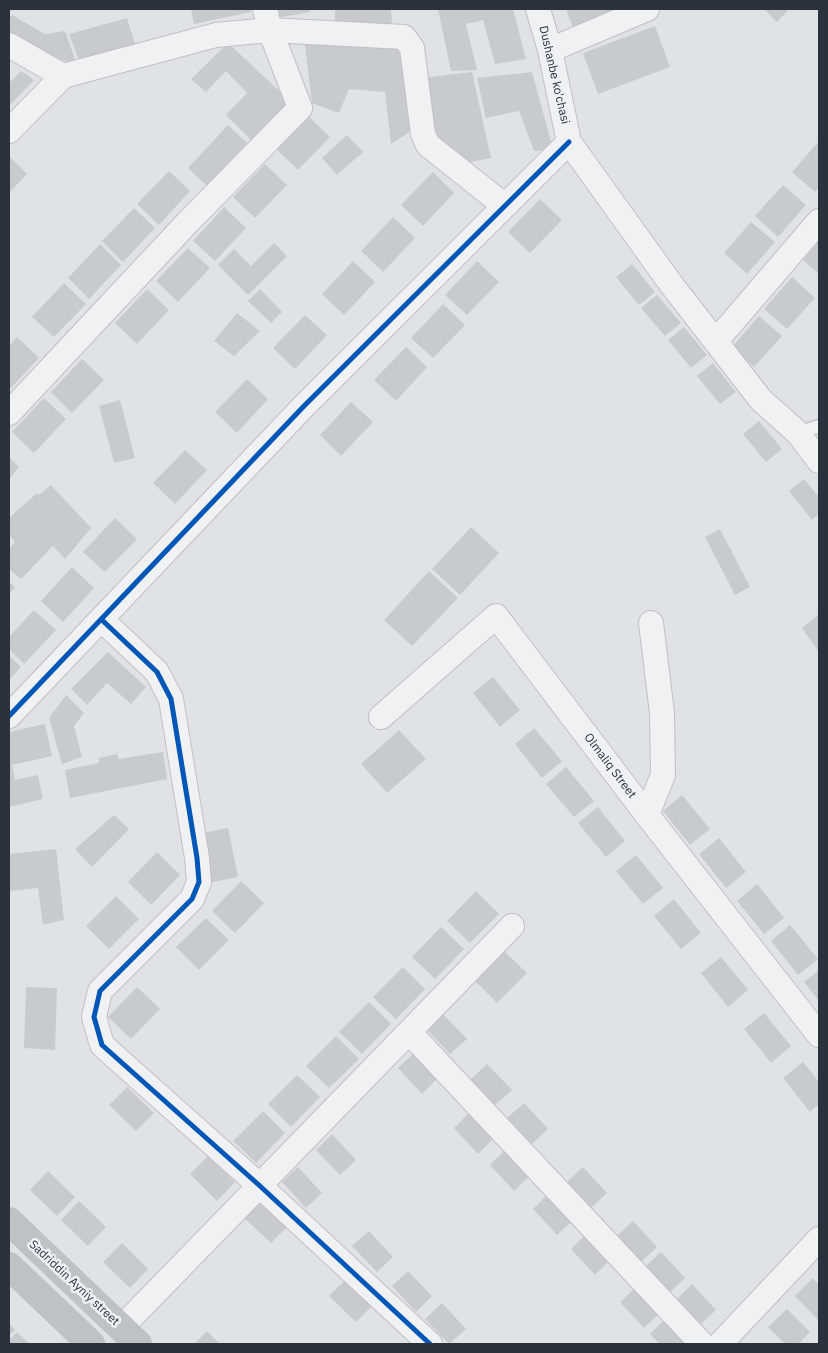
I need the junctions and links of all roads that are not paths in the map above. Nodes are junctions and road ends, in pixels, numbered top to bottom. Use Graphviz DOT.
graph roads {
  1 [pos="538,9"];
  2 [pos="647,9"];
  3 [pos="268,20"];
  4 [pos="9,45"];
  5 [pos="550,50"];
  6 [pos="63,76"];
  7 [pos="9,131"];
  8 [pos="569,142"];
  9 [pos="505,206"];
  10 [pos="819,221"];
  11 [pos="716,341"];
  12 [pos="9,413"];
  13 [pos="809,429"];
  14 [pos="819,461"];
  15 [pos="102,620"];
  16 [pos="651,623"];
  17 [pos="9,716"];
  18 [pos="381,717"];
  19 [pos="647,815"];
  20 [pos="512,926"];
  21 [pos="409,1032"];
  22 [pos="819,1035"];
  23 [pos="260,1186"];
  24 [pos="9,1221"];
  25 [pos="819,1239"];
  26 [pos="9,1266"];
  27 [pos="122,1339"];
  28 [pos="91,1344"];
  29 [pos="430,1344"];
  30 [pos="702,1344"];
  31 [pos="720,1344"];
  1 -- 5 [label="street, Dushanbe ko'chasi"];
  2 -- 5 [label="street"];
  3 -- 6 [label="street"];
  3 -- 9 [label="street"];
  3 -- 12 [label="street"];
  4 -- 6 [label="street"];
  5 -- 8 [label="street, Dushanbe ko'chasi"];
  6 -- 7 [label="street"];
  8 -- 9 [label="street"];
  8 -- 11 [label="street"];
  9 -- 15 [label="street"];
  10 -- 11 [label="street"];
  11 -- 13 [label="street"];
  13 -- 14 [label="street"];
  15 -- 17 [label="street"];
  15 -- 23 [label="street"];
  16 -- 19 [label="street"];
  18 -- 19 [label="street, Olmaliq Street"];
  19 -- 22 [label="street, Olmaliq Street"];
  20 -- 21 [label="street"];
  21 -- 23 [label="street"];
  21 -- 30 [label="street"];
  23 -- 27 [label="street"];
  23 -- 29 [label="street"];
  24 -- 27 [label="main road, Sadriddin Ayniy street"];
  25 -- 31 [label="street"];
  26 -- 28 [label="main road"];
}
